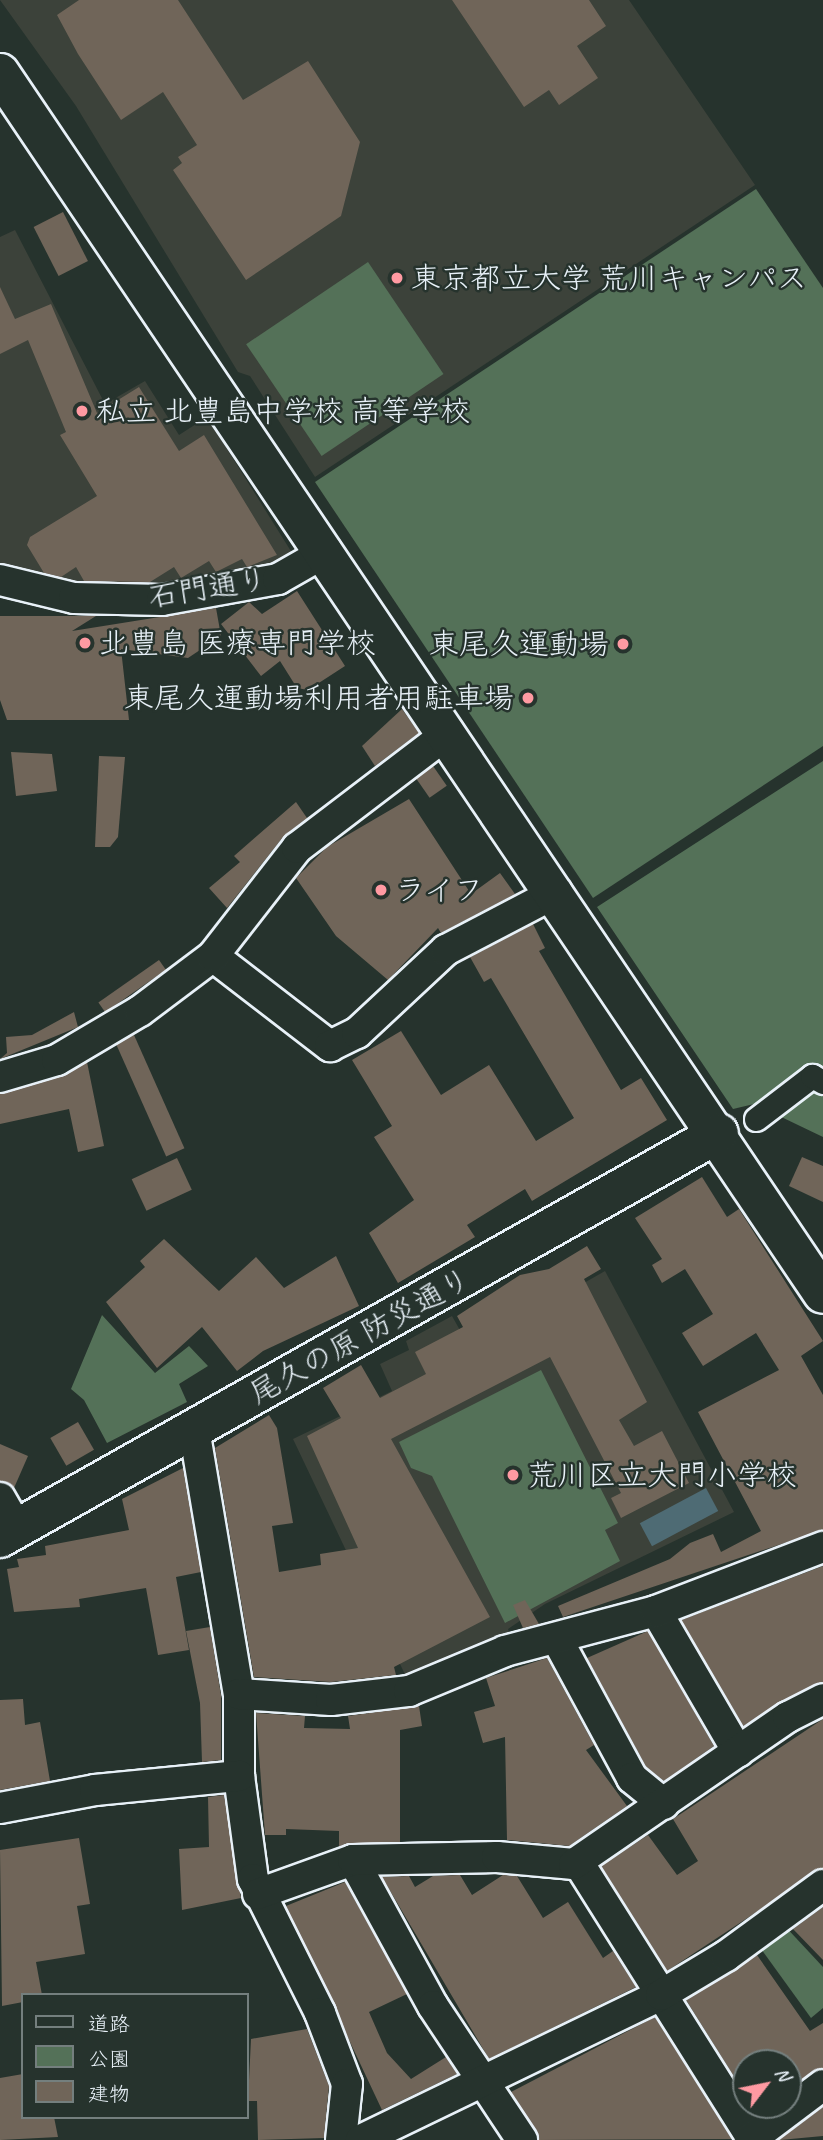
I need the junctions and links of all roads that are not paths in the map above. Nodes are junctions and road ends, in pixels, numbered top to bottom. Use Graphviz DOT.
graph roads {
  1 [pos="0,73"];
  2 [pos="327,551"];
  3 [pos="0,580"];
  4 [pos="449,732"];
  5 [pos="557,892"];
  6 [pos="213,956"];
  7 [pos="0,1077"];
  8 [pos="823,1082"];
  9 [pos="755,1119"];
  10 [pos="719,1133"];
  11 [pos="823,1294"];
  12 [pos="194,1429"];
  13 [pos="6,1521"];
  14 [pos="823,1547"];
  15 [pos="656,1611"];
  16 [pos="558,1641"];
  17 [pos="239,1694"];
  18 [pos="823,1699"];
  19 [pos="738,1752"];
  20 [pos="239,1776"];
  21 [pos="664,1804"];
  22 [pos="0,1808"];
  23 [pos="353,1860"];
  24 [pos="578,1862"];
  25 [pos="823,1885"];
  26 [pos="258,1894"];
  27 [pos="661,1994"];
  28 [pos="482,2083"];
  29 [pos="823,2085"];
  30 [pos="341,2140"];
  31 [pos="360,2140"];
  32 [pos="522,2140"];
  33 [pos="751,2140"];
  1 -- 2 [label="street"];
  2 -- 3 [label="street, 石門通り"];
  2 -- 4 [label="street"];
  4 -- 5 [label="street"];
  4 -- 6 [label="street"];
  5 -- 6 [label="street"];
  5 -- 10 [label="street"];
  6 -- 7 [label="street"];
  8 -- 9 [label="street"];
  10 -- 11 [label="street"];
  10 -- 12 [label="street, 尾久の原 防災通り"];
  12 -- 13 [label="street, 尾久の原 防災通り"];
  12 -- 17 [label="street"];
  14 -- 15 [label="street"];
  15 -- 16 [label="street"];
  15 -- 19 [label="street"];
  16 -- 17 [label="street"];
  16 -- 21 [label="street"];
  17 -- 20 [label="street"];
  18 -- 19 [label="street"];
  19 -- 21 [label="street"];
  20 -- 22 [label="street"];
  20 -- 26 [label="street"];
  21 -- 24 [label="street"];
  23 -- 24 [label="street"];
  23 -- 26 [label="street"];
  23 -- 28 [label="street"];
  24 -- 27 [label="street"];
  25 -- 27 [label="street"];
  26 -- 30 [label="street"];
  27 -- 28 [label="street"];
  27 -- 33 [label="street"];
  28 -- 31 [label="street"];
  28 -- 32 [label="street"];
  29 -- 33 [label="street"];
}
